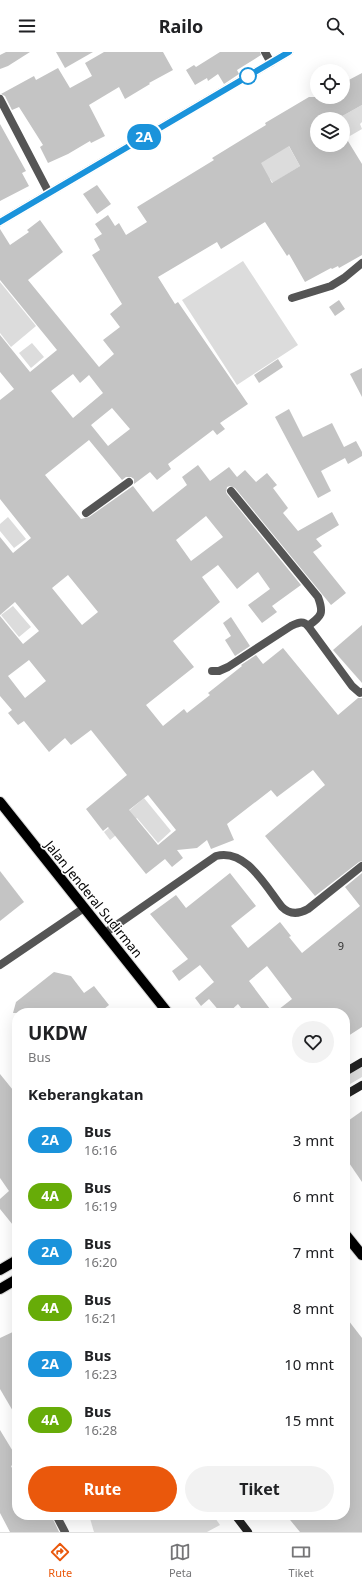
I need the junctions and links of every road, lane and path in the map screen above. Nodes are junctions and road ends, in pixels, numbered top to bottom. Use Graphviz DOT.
graph roads {
  1 [pos="265,52"];
  2 [pos="289,52"];
  3 [pos="271,63"];
  4 [pos="0,98"];
  5 [pos="48,193"];
  6 [pos="0,222"];
  7 [pos="362,263"];
  8 [pos="292,298"];
  9 [pos="129,482"];
  10 [pos="231,491"];
  11 [pos="86,513"];
  12 [pos="308,626"];
  13 [pos="212,671"];
  14 [pos="362,692"];
  15 [pos="0,802"];
  16 [pos="362,866"];
  17 [pos="84,908"];
  18 [pos="105,933"];
  19 [pos="0,966"];
  20 [pos="164,1008"];
  21 [pos="362,1062"];
  22 [pos="350,1069"];
  23 [pos="362,1085"];
  24 [pos="350,1092"];
  25 [pos="350,1240"];
  26 [pos="362,1255"];
  27 [pos="12,1263"];
  28 [pos="0,1270"];
  29 [pos="12,1282"];
  30 [pos="0,1289"];
  31 [pos="59,1520"];
  32 [pos="239,1520"];
  33 [pos="65,1532"];
  34 [pos="248,1532"];
  1 -- 3 [label="street"];
  2 -- 3 [label="main road"];
  3 -- 5 [label="main road"];
  4 -- 5 [label="street"];
  5 -- 6 [label="main road"];
  7 -- 8 [label="street"];
  9 -- 11 [label="street"];
  10 -- 12 [label="street"];
  12 -- 13 [label="street"];
  12 -- 14 [label="street"];
  15 -- 17 [label="main road, Jalan Jenderal Sudirman"];
  16 -- 18 [label="street"];
  17 -- 18 [label="main road, Jalan Jenderal Sudirman"];
  17 -- 19 [label="street"];
  18 -- 20 [label="main road, Jalan Jenderal Sudirman"];
  21 -- 22 [label="main road"];
  23 -- 24 [label="main road"];
  25 -- 26 [label="main road"];
  27 -- 28 [label="main road"];
  29 -- 30 [label="main road"];
  31 -- 33 [label="street"];
  32 -- 34 [label="main road"];
}
